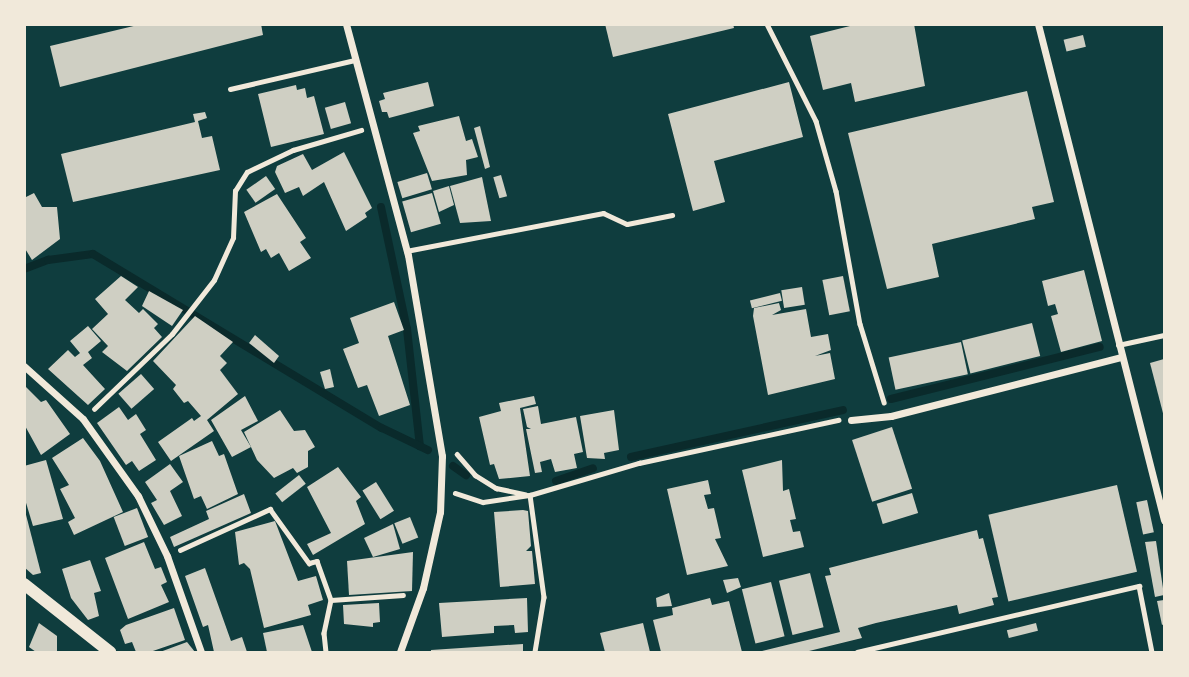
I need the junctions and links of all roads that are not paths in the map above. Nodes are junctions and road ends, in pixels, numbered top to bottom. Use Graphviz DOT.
graph roads {
  1 [pos="346,24"];
  2 [pos="1038,24"];
  3 [pos="355,60"];
  4 [pos="230,89"];
  5 [pos="672,215"];
  6 [pos="405,251"];
  7 [pos="1164,335"];
  8 [pos="1118,345"];
  9 [pos="1121,357"];
  10 [pos="24,366"];
  11 [pos="851,420"];
  12 [pos="1164,520"];
  13 [pos="24,584"];
  14 [pos="110,653"];
  15 [pos="201,653"];
  16 [pos="400,653"];
  1 -- 3 [label="street"];
  2 -- 8 [label="street"];
  3 -- 4 [label="lane"];
  3 -- 6 [label="street"];
  5 -- 6 [label="lane"];
  6 -- 16 [label="street"];
  7 -- 8 [label="lane"];
  8 -- 9 [label="street"];
  9 -- 11 [label="street"];
  9 -- 12 [label="street"];
  10 -- 15 [label="street"];
  13 -- 14 [label="street"];
}
